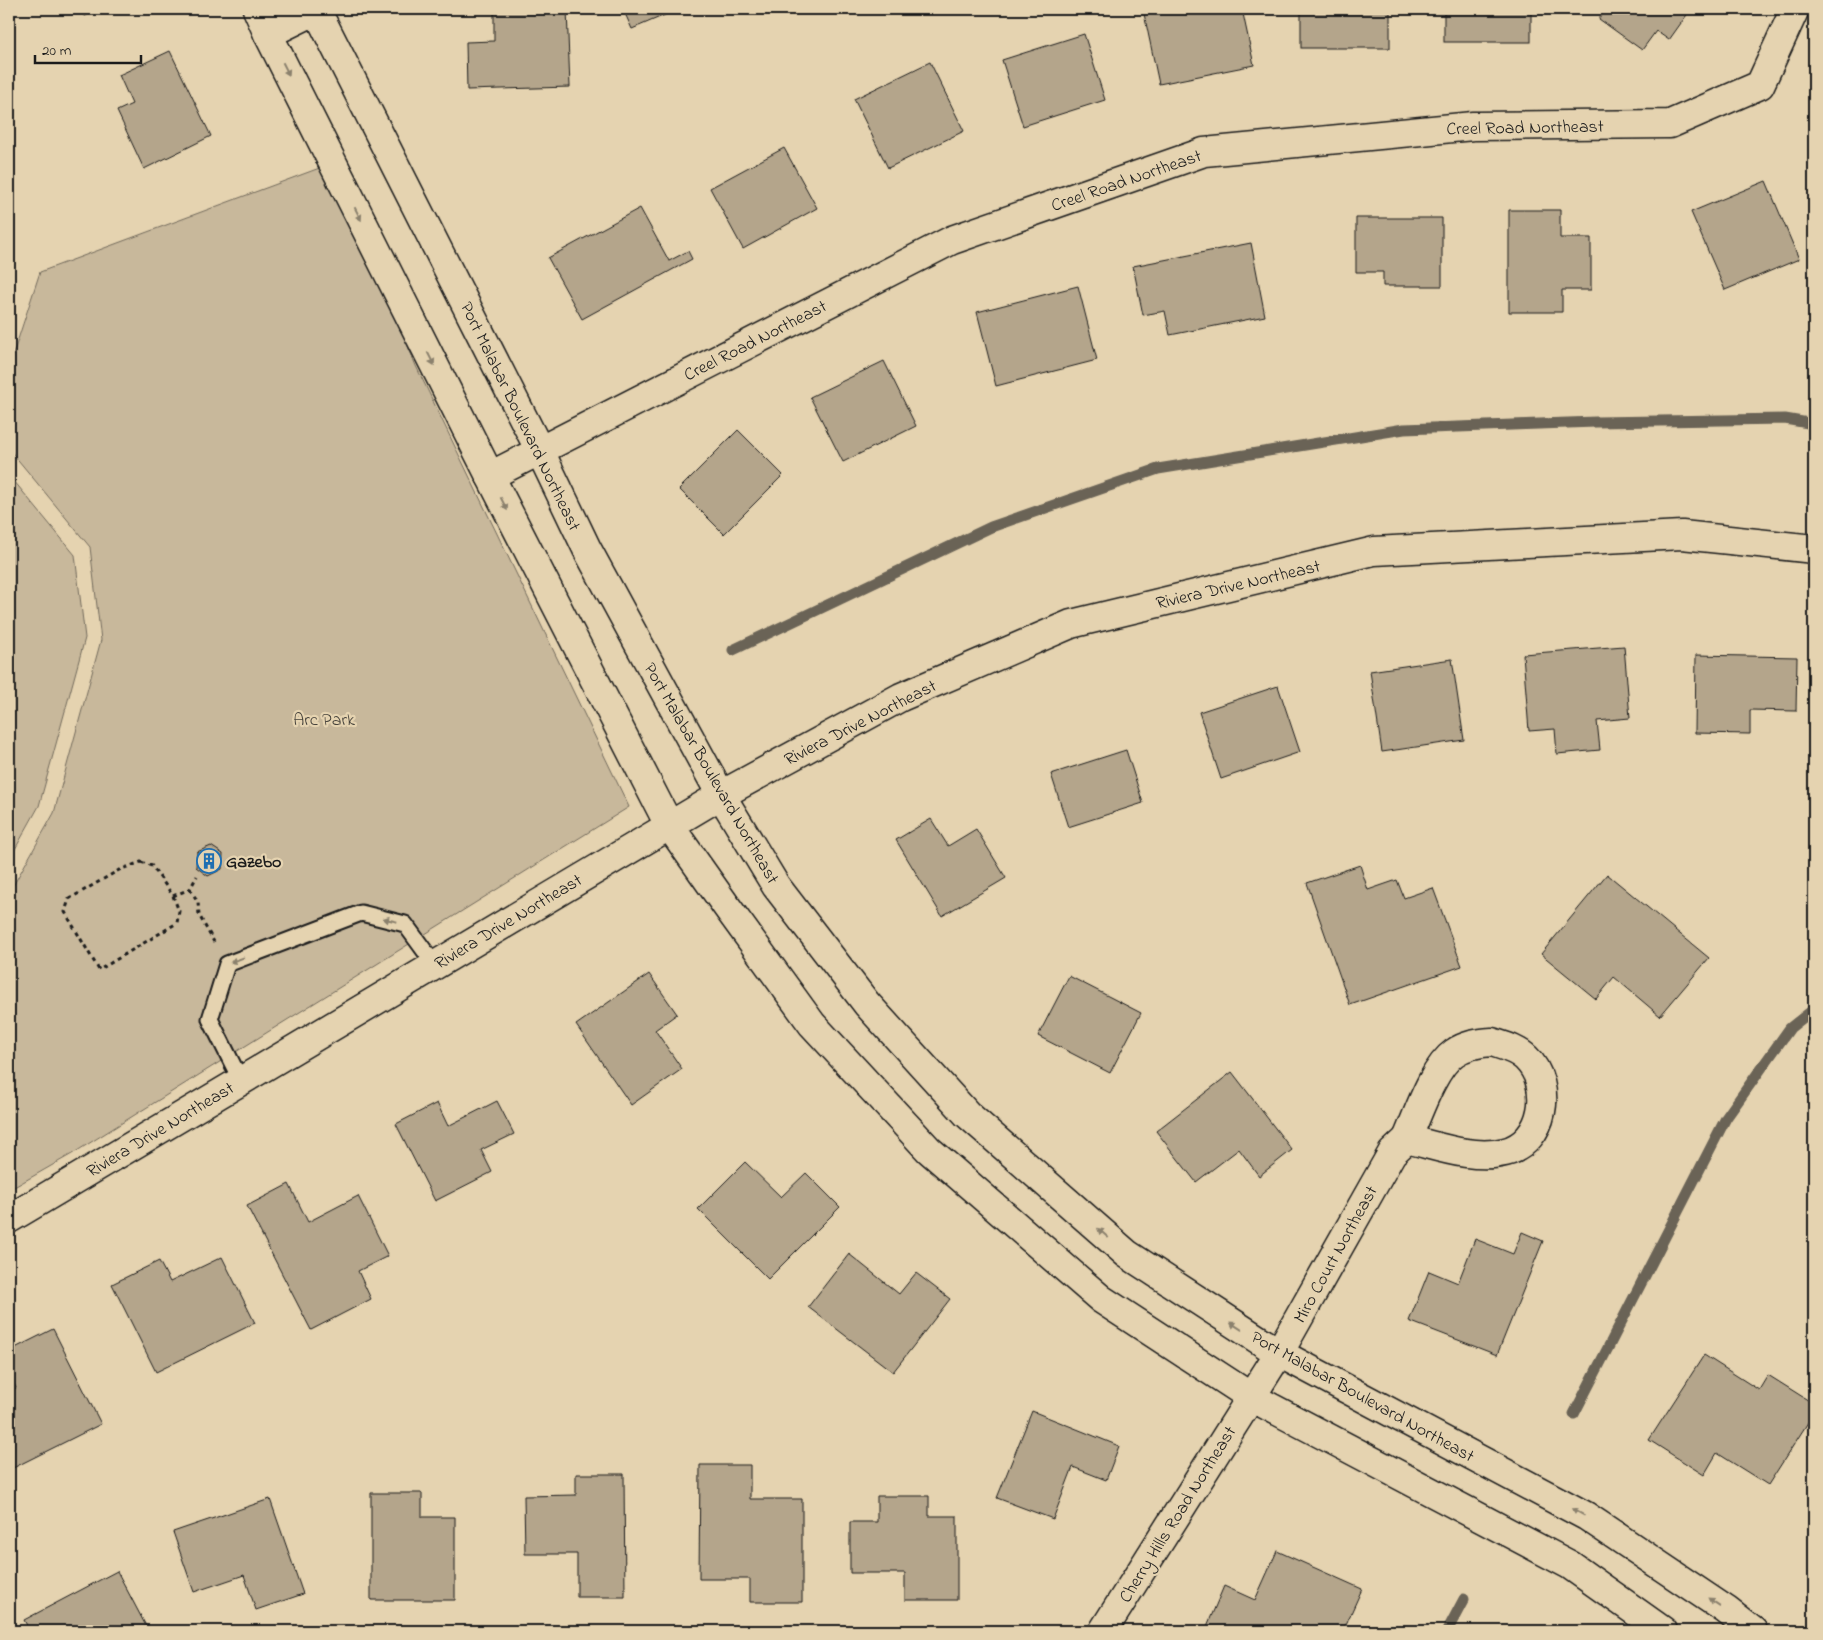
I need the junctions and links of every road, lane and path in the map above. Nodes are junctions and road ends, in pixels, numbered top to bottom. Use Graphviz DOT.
graph roads {
  1 [pos="257,9"];
  2 [pos="317,9"];
  3 [pos="1795,9"];
  4 [pos="268,34"];
  5 [pos="539,449"];
  6 [pos="490,476"];
  7 [pos="1814,549"];
  8 [pos="721,795"];
  9 [pos="669,825"];
  10 [pos="197,876"];
  11 [pos="190,889"];
  12 [pos="173,896"];
  13 [pos="226,964"];
  14 [pos="435,965"];
  15 [pos="241,1081"];
  16 [pos="1407,1138"];
  17 [pos="9,1219"];
  18 [pos="1279,1354"];
  19 [pos="1250,1397"];
  20 [pos="1103,1631"];
  21 [pos="1663,1631"];
  22 [pos="1753,1631"];
  1 -- 4 [label="street"];
  2 -- 4 [label="street"];
  2 -- 5 [label="street, Port Malabar Boulevard Northeast"];
  3 -- 5 [label="street, Creel Road Northeast"];
  4 -- 6 [label="street, one-way"];
  5 -- 6 [label="street, Creel Road Northeast"];
  5 -- 8 [label="street, Port Malabar Boulevard Northeast"];
  6 -- 9 [label="street, one-way"];
  7 -- 8 [label="street, Riviera Drive Northeast"];
  8 -- 9 [label="street, Riviera Drive Northeast"];
  18 -- 8 [label="street, Port Malabar Boulevard Northeast, one-way"];
  9 -- 14 [label="street, Riviera Drive Northeast"];
  9 -- 19 [label="street"];
  10 -- 11 [label="path"];
  11 -- 12 [label="path"];
  11 -- 13 [label="path"];
  12 -- 12 [label="path"];
  14 -- 13 [label="lane, one-way"];
  13 -- 15 [label="lane"];
  14 -- 15 [label="street, Riviera Drive Northeast"];
  15 -- 17 [label="street, Riviera Drive Northeast"];
  16 -- 16 [label="street, Miro Court Northeast"];
  16 -- 18 [label="street, Miro Court Northeast"];
  18 -- 19 [label="street, Miro Court Northeast"];
  22 -- 18 [label="street, Port Malabar Boulevard Northeast, one-way"];
  19 -- 20 [label="street, Cherry Hills Road Northeast"];
  19 -- 21 [label="street"];
}
